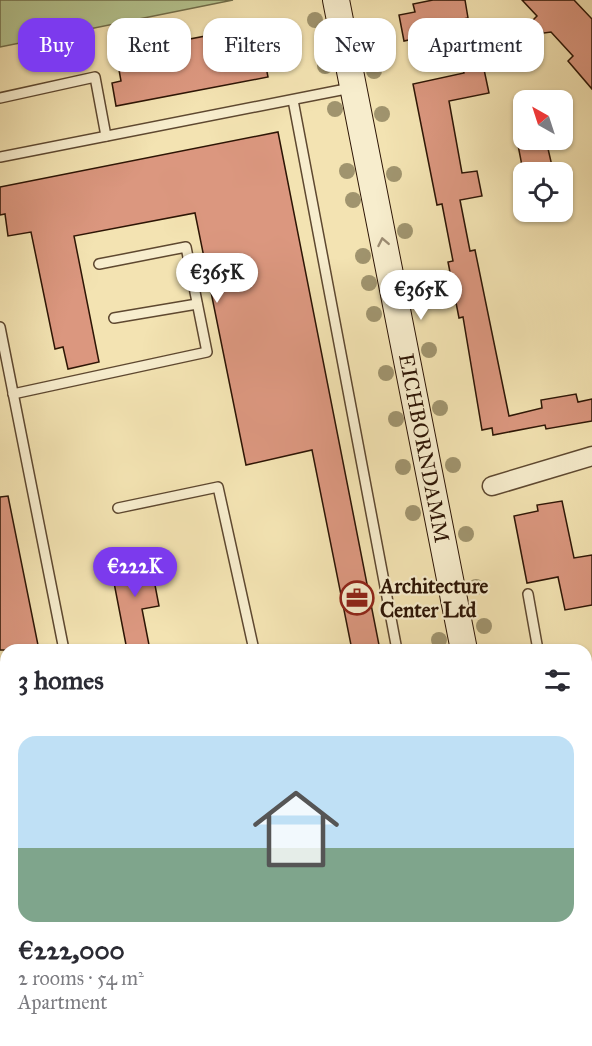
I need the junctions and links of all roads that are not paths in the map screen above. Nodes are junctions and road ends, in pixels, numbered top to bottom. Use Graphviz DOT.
graph roads {
  1 [pos="336,0"];
  2 [pos="353,88"];
  3 [pos="0,98"];
  4 [pos="293,100"];
  5 [pos="106,136"];
  6 [pos="0,157"];
  7 [pos="99,264"];
  8 [pos="197,304"];
  9 [pos="114,318"];
  10 [pos="0,327"];
  11 [pos="13,394"];
  12 [pos="592,456"];
  13 [pos="492,486"];
  14 [pos="118,508"];
  15 [pos="528,594"];
  16 [pos="63,644"];
  17 [pos="253,644"];
  18 [pos="396,644"];
  19 [pos="463,644"];
  20 [pos="537,644"];
  1 -- 2 [label="main road, EICHBORNDAMM"];
  2 -- 4 [label="lane"];
  19 -- 2 [label="main road, EICHBORNDAMM, one-way"];
  3 -- 5 [label="lane"];
  4 -- 5 [label="lane"];
  4 -- 18 [label="lane"];
  5 -- 6 [label="lane"];
  7 -- 8 [label="lane"];
  8 -- 9 [label="lane"];
  8 -- 11 [label="lane"];
  10 -- 11 [label="lane"];
  11 -- 16 [label="lane"];
  12 -- 13 [label="street"];
  14 -- 17 [label="lane"];
  15 -- 20 [label="lane"];
}
